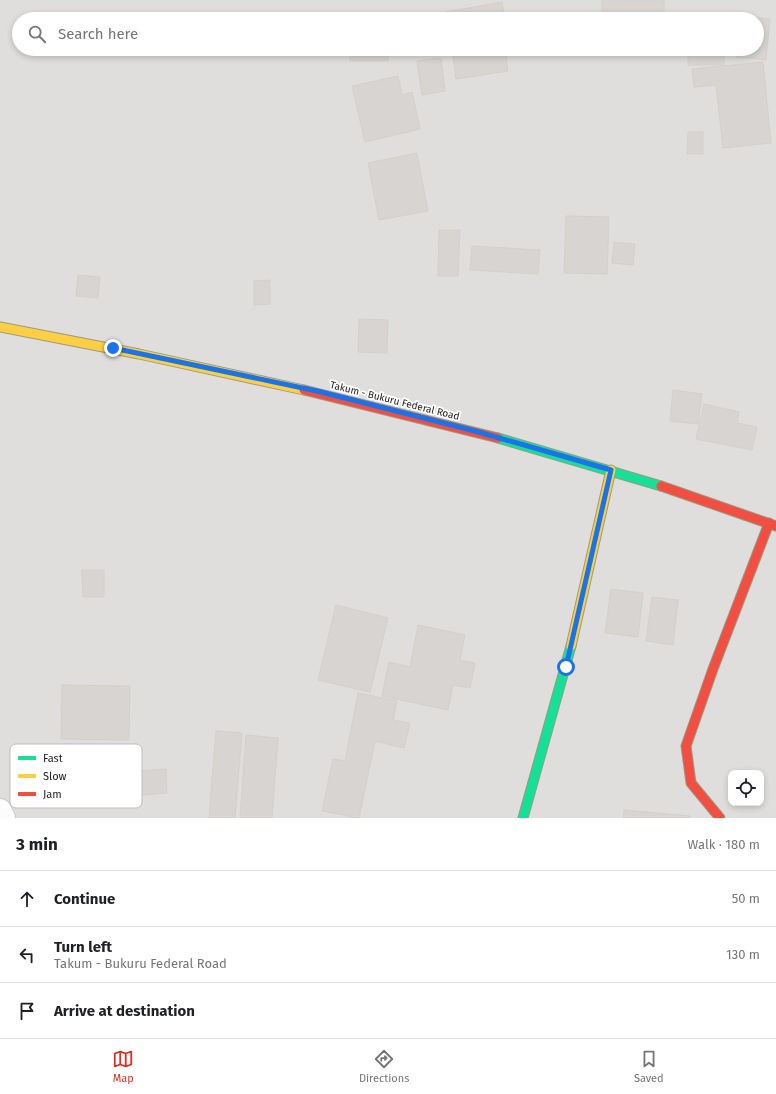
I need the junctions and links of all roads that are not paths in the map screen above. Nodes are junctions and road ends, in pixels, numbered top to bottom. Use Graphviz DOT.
graph roads {
  1 [pos="0,327"];
  2 [pos="611,470"];
  3 [pos="772,525"];
  4 [pos="0,810"];
  5 [pos="4,818"];
  6 [pos="523,818"];
  7 [pos="720,818"];
  1 -- 2 [label="main road, Takum - Bukuru Federal Road"];
  2 -- 3 [label="main road, Takum - Bukuru Federal Road"];
  2 -- 6 [label="main road"];
  3 -- 7 [label="main road"];
  4 -- 5 [label="street"];
}
